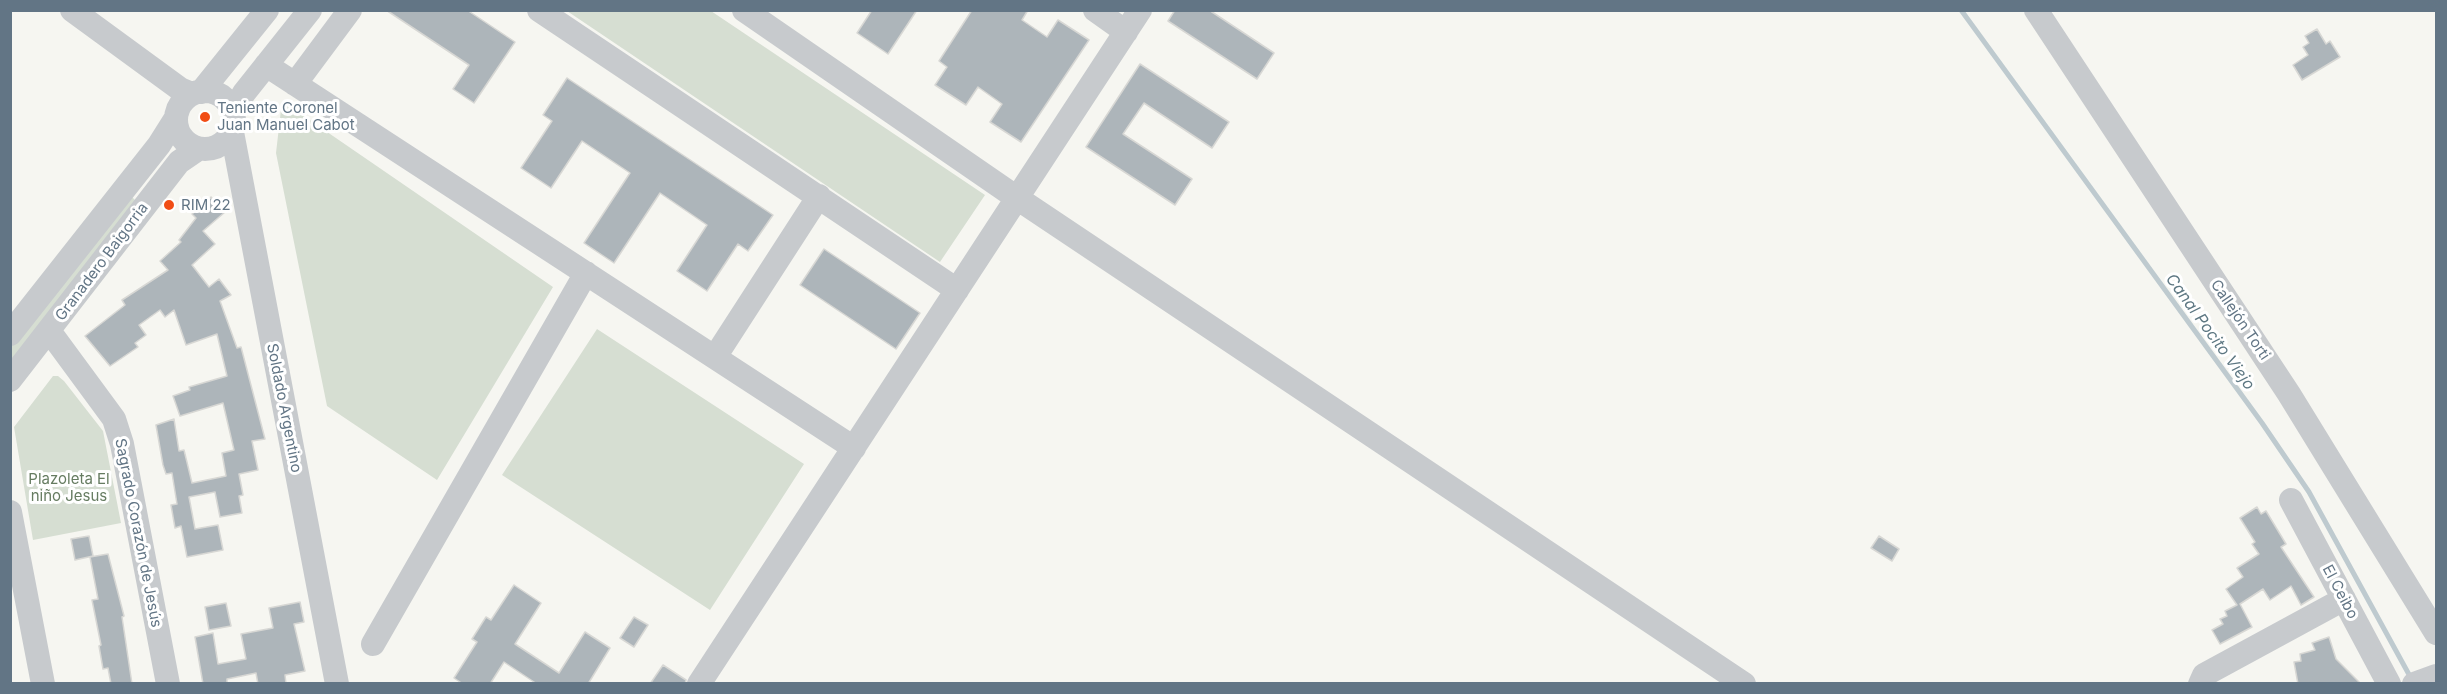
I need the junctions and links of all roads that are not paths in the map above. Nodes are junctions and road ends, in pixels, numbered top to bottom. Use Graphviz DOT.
graph roads {
  1 [pos="72,10"];
  2 [pos="267,10"];
  3 [pos="310,10"];
  4 [pos="350,10"];
  5 [pos="539,10"];
  6 [pos="1095,10"];
  7 [pos="1140,10"];
  8 [pos="2036,10"];
  9 [pos="744,11"];
  10 [pos="1126,32"];
  11 [pos="266,65"];
  12 [pos="295,84"];
  13 [pos="197,93"];
  14 [pos="176,118"];
  15 [pos="233,122"];
  16 [pos="198,149"];
  17 [pos="819,196"];
  18 [pos="1017,198"];
  19 [pos="586,273"];
  20 [pos="957,290"];
  21 [pos="50,332"];
  22 [pos="10,334"];
  23 [pos="715,357"];
  24 [pos="10,380"];
  25 [pos="854,448"];
  26 [pos="2291,500"];
  27 [pos="10,512"];
  28 [pos="2344,599"];
  29 [pos="2436,633"];
  30 [pos="373,644"];
  31 [pos="38,679"];
  32 [pos="168,684"];
  33 [pos="337,684"];
  34 [pos="699,684"];
  35 [pos="1743,684"];
  36 [pos="2200,684"];
  37 [pos="2389,684"];
  1 -- 13 [label="street"];
  2 -- 13 [label="street, Granadero Baigorria"];
  3 -- 11 [label="street"];
  4 -- 12 [label="street"];
  5 -- 17 [label="street"];
  6 -- 10 [label="street"];
  7 -- 10 [label="street"];
  8 -- 29 [label="street, Callejón Torti"];
  9 -- 18 [label="street"];
  10 -- 18 [label="street"];
  11 -- 12 [label="street"];
  11 -- 15 [label="street"];
  12 -- 19 [label="street"];
  13 -- 14 [label="street, Granadero Baigorria"];
  13 -- 15 [label="street"];
  14 -- 16 [label="street"];
  14 -- 22 [label="street, Granadero Baigorria"];
  15 -- 16 [label="street, Granadero Baigorria"];
  15 -- 33 [label="street, Soldado Argentino"];
  16 -- 21 [label="street, Granadero Baigorria"];
  17 -- 20 [label="street"];
  17 -- 23 [label="street"];
  18 -- 20 [label="street"];
  18 -- 35 [label="street"];
  19 -- 23 [label="street"];
  19 -- 30 [label="street"];
  20 -- 25 [label="street"];
  21 -- 24 [label="street, Granadero Baigorria"];
  21 -- 32 [label="street, Sagrado Corazón de Jesús"];
  23 -- 25 [label="street"];
  25 -- 34 [label="street"];
  26 -- 28 [label="street, El Ceibo"];
  27 -- 31 [label="street"];
  28 -- 36 [label="street"];
  28 -- 37 [label="street, El Ceibo"];
}
